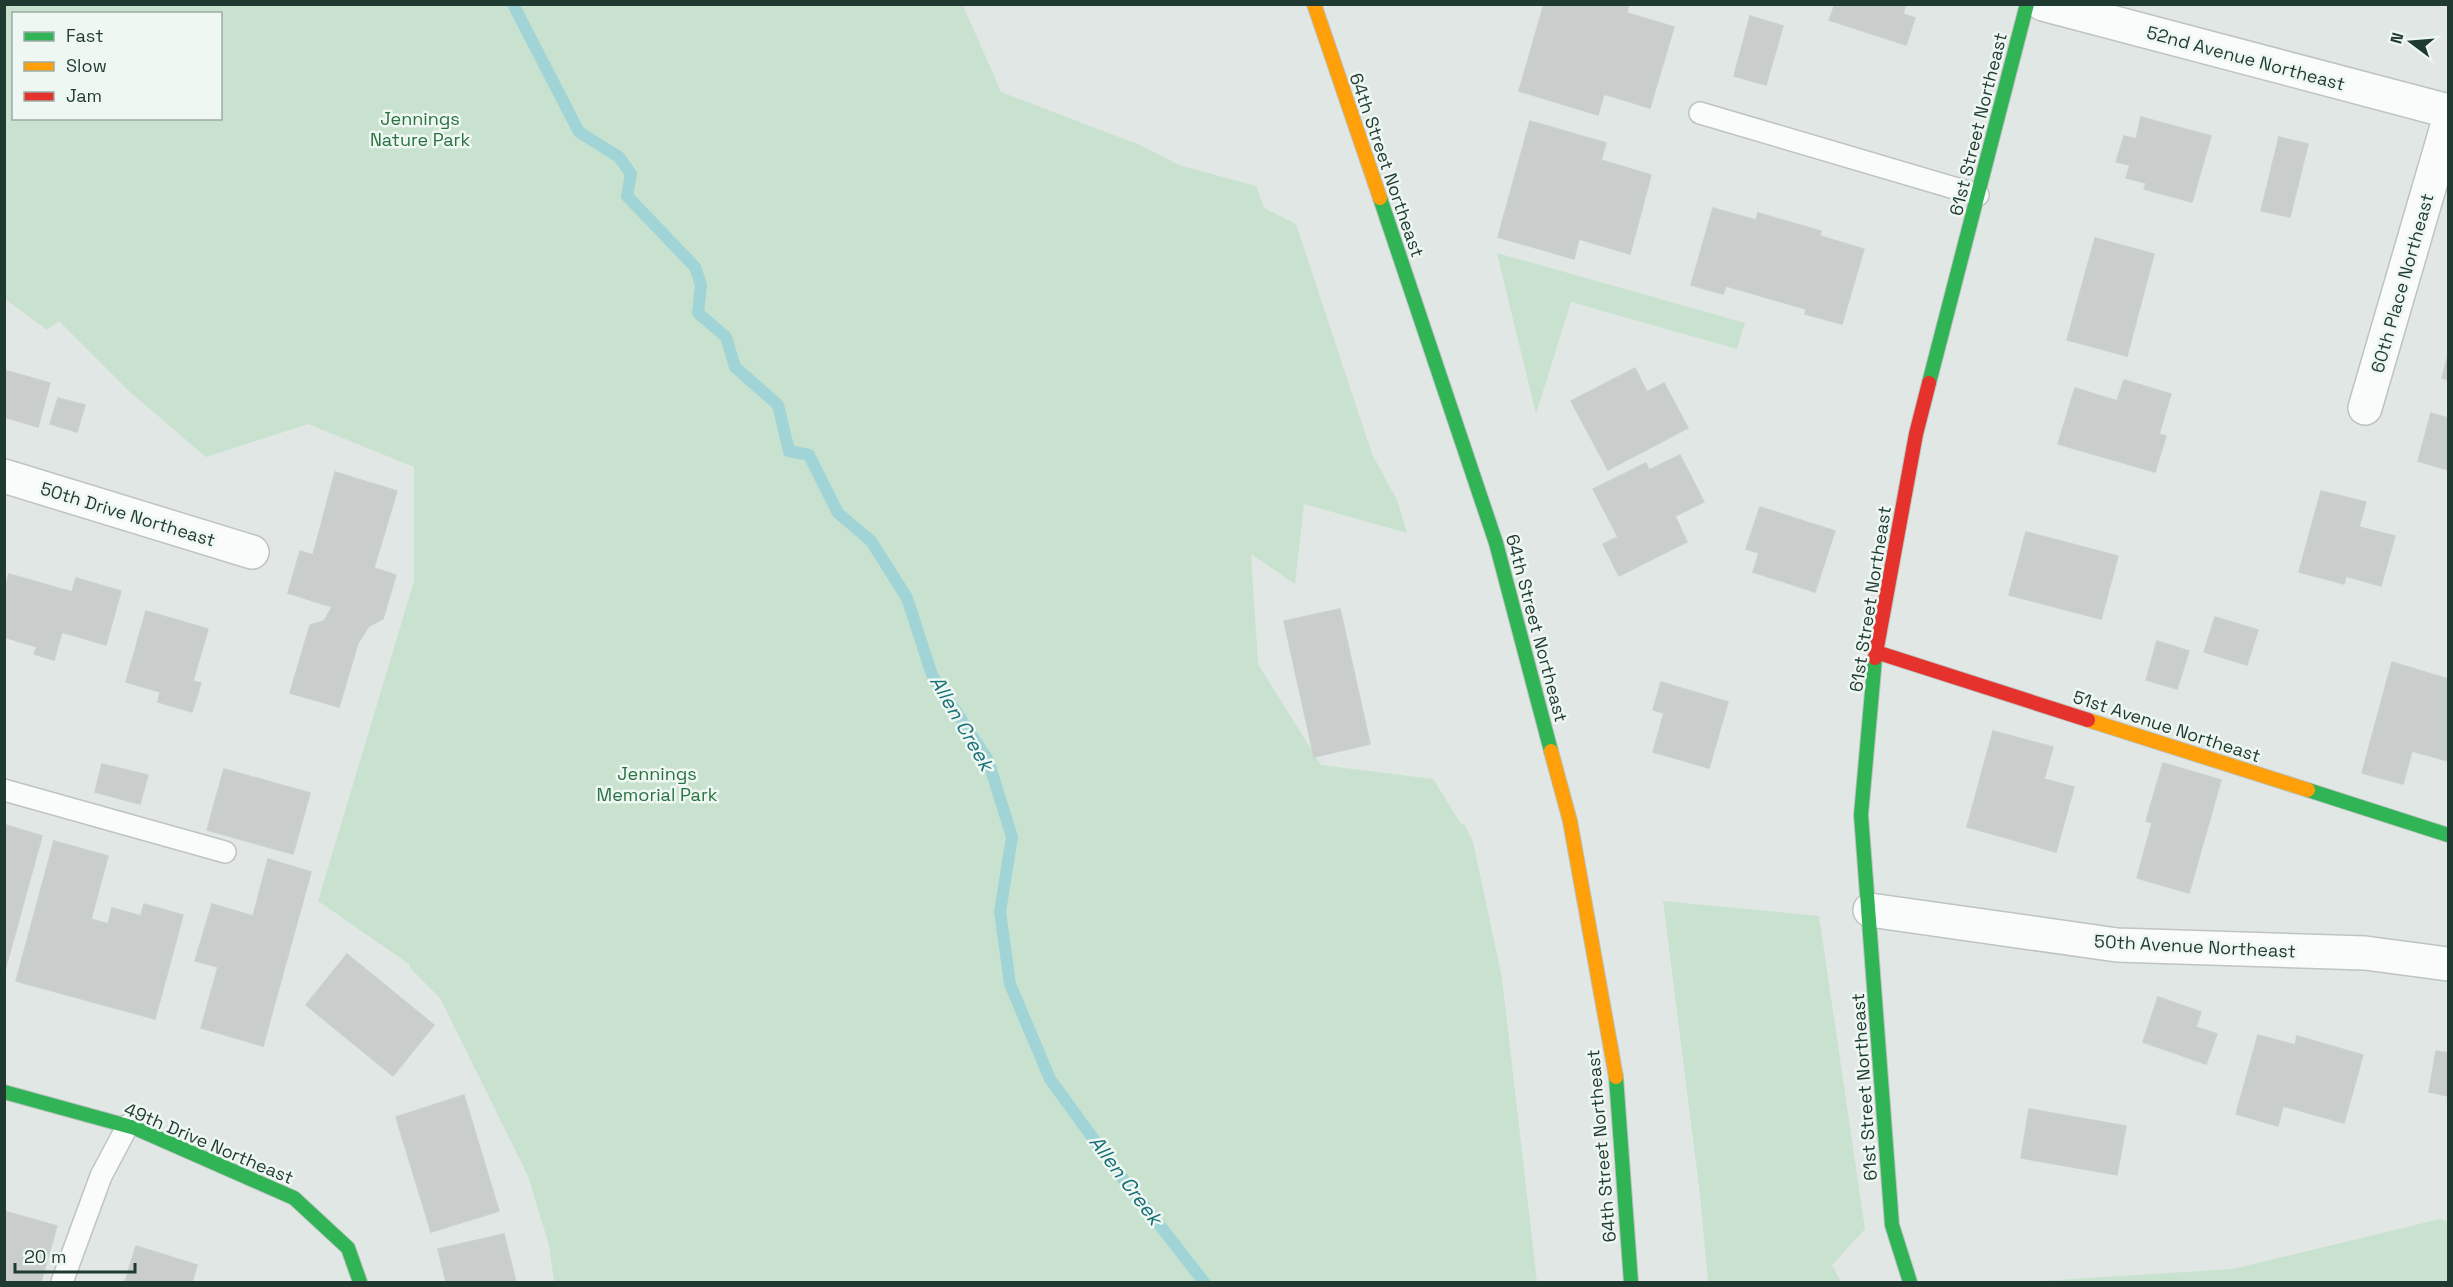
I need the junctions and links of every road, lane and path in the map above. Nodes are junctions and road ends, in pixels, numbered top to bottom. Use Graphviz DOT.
graph roads {
  1 [pos="1314,4"];
  2 [pos="2027,4"];
  3 [pos="2043,4"];
  4 [pos="2448,111"];
  5 [pos="1700,113"];
  6 [pos="2448,123"];
  7 [pos="1978,195"];
  8 [pos="2365,408"];
  9 [pos="4,476"];
  10 [pos="252,552"];
  11 [pos="1875,652"];
  12 [pos="4,790"];
  13 [pos="2448,835"];
  14 [pos="225,852"];
  15 [pos="1870,910"];
  16 [pos="2448,964"];
  17 [pos="4,1092"];
  18 [pos="128,1125"];
  19 [pos="62,1282"];
  20 [pos="360,1282"];
  21 [pos="1631,1282"];
  22 [pos="1910,1282"];
  1 -- 21 [label="street, 64th Street Northeast"];
  2 -- 7 [label="street, 61st Street Northeast"];
  3 -- 4 [label="street, 52nd Avenue Northeast"];
  5 -- 7 [label="lane"];
  6 -- 8 [label="street, 60th Place Northeast"];
  7 -- 11 [label="street, 61st Street Northeast"];
  9 -- 10 [label="street, 50th Drive Northeast"];
  11 -- 13 [label="street, 51st Avenue Northeast"];
  11 -- 15 [label="street, 61st Street Northeast"];
  12 -- 14 [label="lane"];
  15 -- 16 [label="street, 50th Avenue Northeast"];
  15 -- 22 [label="street, 61st Street Northeast"];
  17 -- 18 [label="street, 49th Drive Northeast"];
  18 -- 19 [label="lane"];
  18 -- 20 [label="street, 49th Drive Northeast"];
}
